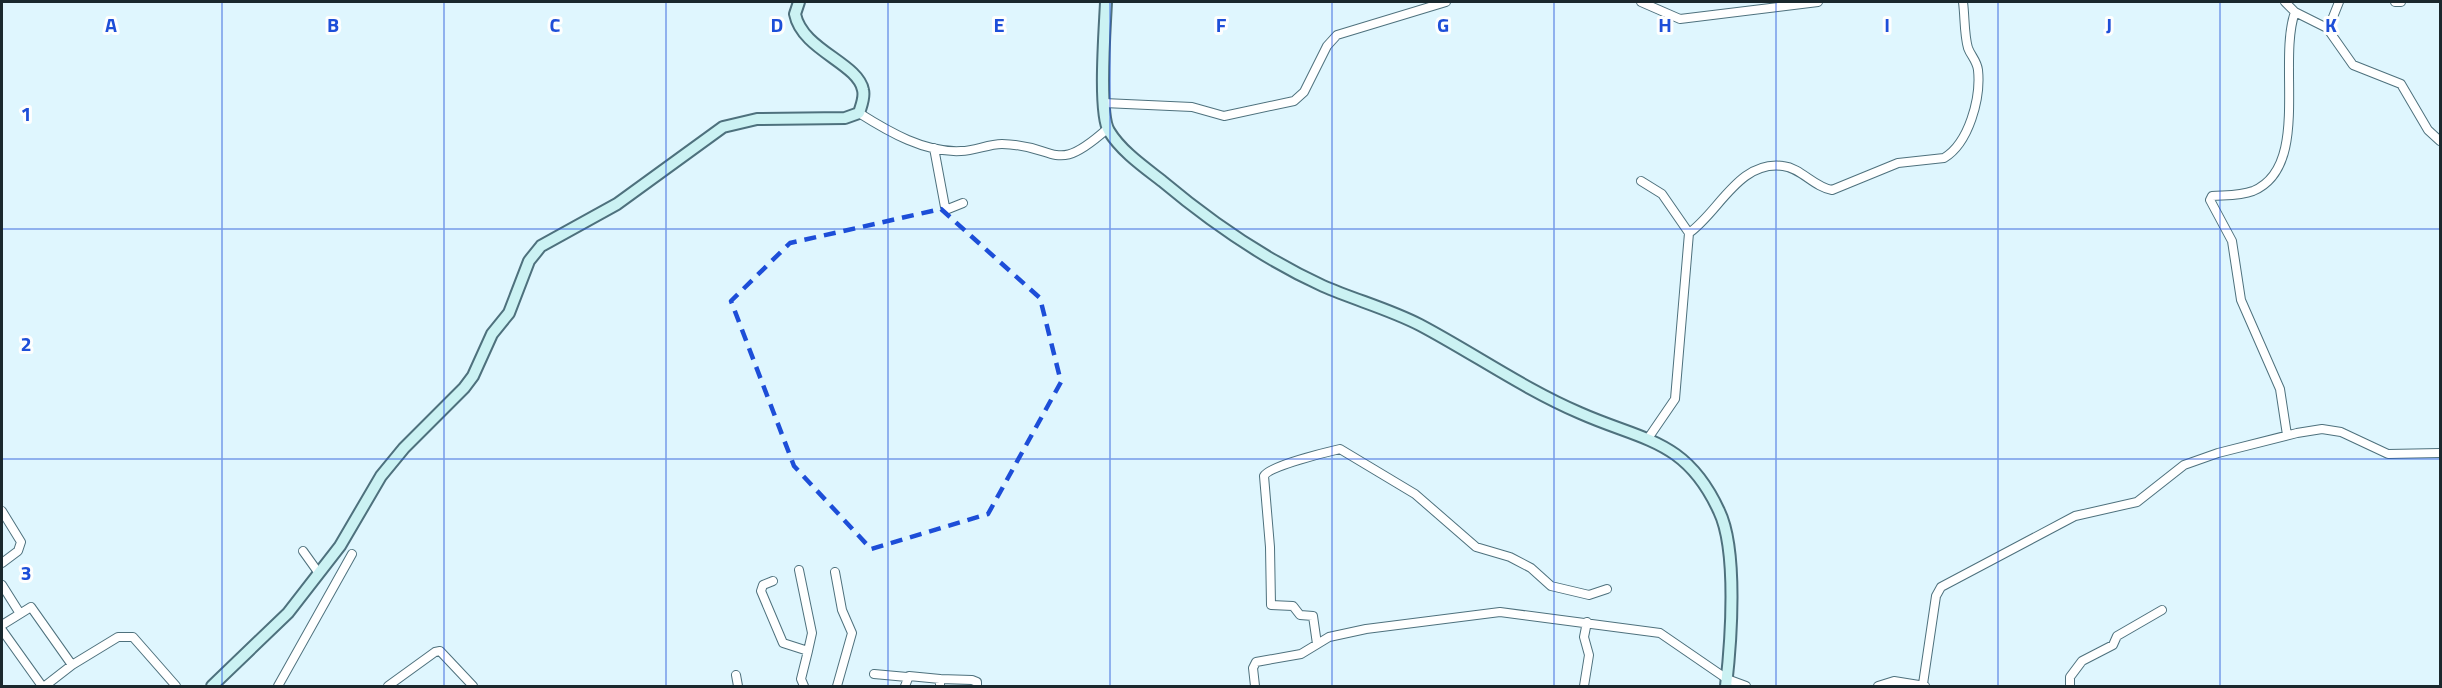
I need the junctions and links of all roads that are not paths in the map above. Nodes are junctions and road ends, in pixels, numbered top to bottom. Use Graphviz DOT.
graph roads {
  1 [pos="799,2"];
  2 [pos="1106,2"];
  3 [pos="1446,2"];
  4 [pos="1641,2"];
  5 [pos="1818,2"];
  6 [pos="1963,2"];
  7 [pos="2285,2"];
  8 [pos="2339,2"];
  9 [pos="2395,2"];
  10 [pos="2401,2"];
  11 [pos="2295,12"];
  12 [pos="2333,17"];
  13 [pos="1104,103"];
  14 [pos="859,113"];
  15 [pos="1107,129"];
  16 [pos="2440,141"];
  17 [pos="934,148"];
  18 [pos="1641,181"];
  19 [pos="963,203"];
  20 [pos="1689,233"];
  21 [pos="2287,435"];
  22 [pos="1649,437"];
  23 [pos="2440,453"];
  24 [pos="3,516"];
  25 [pos="303,551"];
  26 [pos="352,554"];
  27 [pos="2,563"];
  28 [pos="799,570"];
  29 [pos="318,572"];
  30 [pos="835,572"];
  31 [pos="773,581"];
  32 [pos="2,586"];
  33 [pos="1607,589"];
  34 [pos="2162,610"];
  35 [pos="20,612"];
  36 [pos="1587,622"];
  37 [pos="2,625"];
  38 [pos="2,630"];
  39 [pos="1317,644"];
  40 [pos="808,651"];
  41 [pos="72,665"];
  42 [pos="736,675"];
  43 [pos="874,675"];
  44 [pos="907,677"];
  45 [pos="940,683"];
  46 [pos="1727,683"];
  47 [pos="1924,685"];
  48 [pos="43,687"];
  49 [pos="177,687"];
  50 [pos="212,687"];
  51 [pos="278,687"];
  52 [pos="388,687"];
  53 [pos="472,687"];
  54 [pos="738,687"];
  55 [pos="804,687"];
  56 [pos="837,687"];
  57 [pos="905,687"];
  58 [pos="977,687"];
  59 [pos="1255,687"];
  60 [pos="1584,687"];
  61 [pos="1746,687"];
  62 [pos="1878,687"];
  63 [pos="2070,687"];
  1 -- 14 [label="street"];
  2 -- 13 [label="street"];
  3 -- 13 [label="street"];
  4 -- 5 [label="street"];
  6 -- 20 [label="street"];
  7 -- 11 [label="street"];
  8 -- 12 [label="street"];
  9 -- 10 [label="street"];
  11 -- 16 [label="street"];
  11 -- 21 [label="street"];
  13 -- 15 [label="street"];
  14 -- 17 [label="street"];
  14 -- 29 [label="street"];
  15 -- 17 [label="street"];
  15 -- 22 [label="street"];
  17 -- 19 [label="street"];
  18 -- 20 [label="street"];
  20 -- 22 [label="street"];
  21 -- 23 [label="street"];
  21 -- 47 [label="street"];
  22 -- 46 [label="street"];
  24 -- 27 [label="street"];
  25 -- 29 [label="street"];
  26 -- 51 [label="street"];
  28 -- 40 [label="street"];
  29 -- 50 [label="street"];
  30 -- 56 [label="street"];
  31 -- 40 [label="street"];
  32 -- 35 [label="street"];
  33 -- 39 [label="street"];
  34 -- 63 [label="street"];
  35 -- 37 [label="street"];
  35 -- 41 [label="street"];
  36 -- 39 [label="street"];
  36 -- 46 [label="street"];
  36 -- 60 [label="street"];
  38 -- 48 [label="street"];
  39 -- 59 [label="street"];
  40 -- 55 [label="street"];
  41 -- 48 [label="street"];
  41 -- 49 [label="street"];
  42 -- 54 [label="street"];
  43 -- 44 [label="street"];
  44 -- 45 [label="street"];
  44 -- 57 [label="street"];
  45 -- 58 [label="street"];
  46 -- 61 [label="street"];
  47 -- 62 [label="street"];
  52 -- 53 [label="street"];
}
